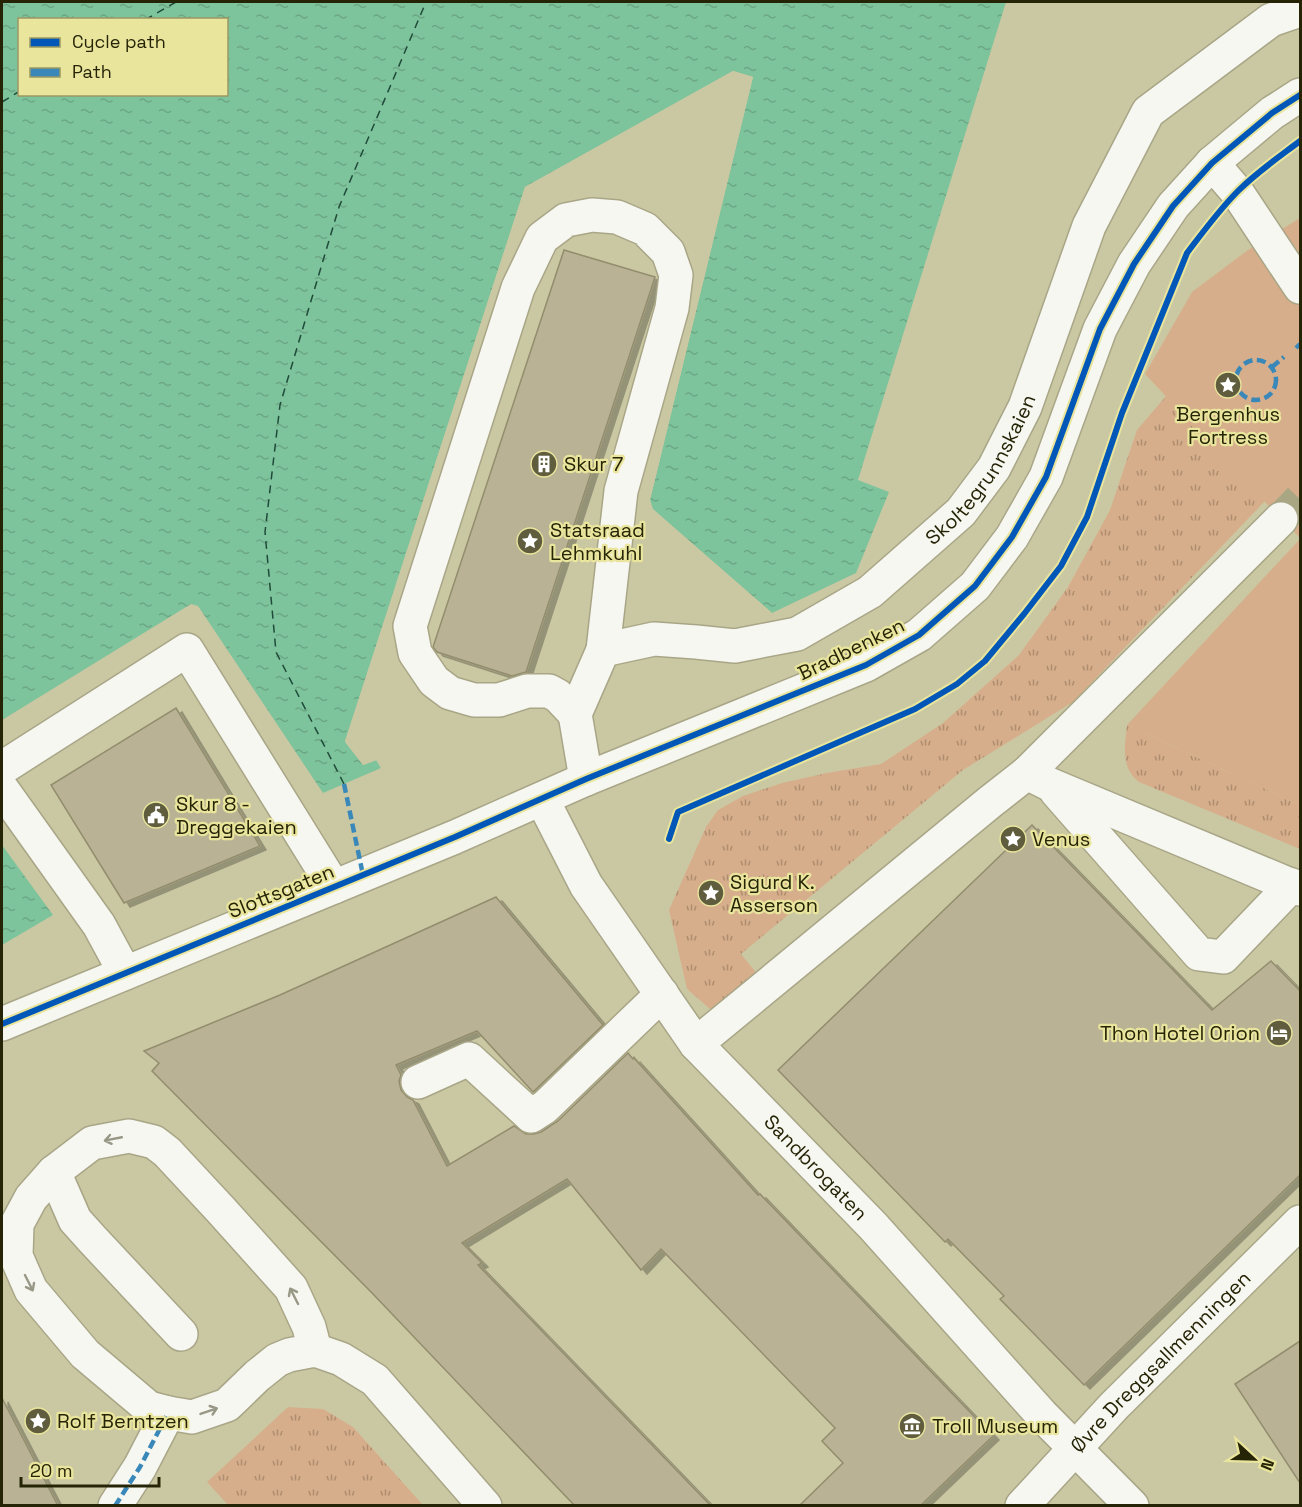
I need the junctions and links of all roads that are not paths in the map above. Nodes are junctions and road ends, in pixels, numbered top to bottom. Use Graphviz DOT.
graph roads {
  1 [pos="1300,10"];
  2 [pos="1300,95"];
  3 [pos="1212,163"];
  4 [pos="1300,287"];
  5 [pos="1281,519"];
  6 [pos="603,650"];
  7 [pos="575,714"];
  8 [pos="2,768"];
  9 [pos="586,779"];
  10 [pos="1039,779"];
  11 [pos="2,789"];
  12 [pos="542,799"];
  13 [pos="334,887"];
  14 [pos="1296,887"];
  15 [pos="125,973"];
  16 [pos="662,994"];
  17 [pos="2,1024"];
  18 [pos="696,1044"];
  19 [pos="418,1082"];
  20 [pos="54,1172"];
  21 [pos="1300,1222"];
  22 [pos="181,1334"];
  23 [pos="315,1350"];
  24 [pos="168,1413"];
  25 [pos="1075,1448"];
  26 [pos="115,1506"];
  27 [pos="485,1506"];
  28 [pos="1022,1506"];
  29 [pos="1132,1506"];
  1 -- 6 [label="street, Skoltegrunnskaien"];
  2 -- 3 [label="street, Bradbenken"];
  3 -- 4 [label="street"];
  3 -- 9 [label="street, Bradbenken"];
  5 -- 10 [label="street"];
  6 -- 7 [label="street"];
  6 -- 7 [label="street"];
  7 -- 9 [label="street"];
  8 -- 13 [label="street"];
  9 -- 12 [label="street, Bradbenken"];
  10 -- 14 [label="street"];
  10 -- 14 [label="street"];
  10 -- 18 [label="street"];
  11 -- 15 [label="street"];
  12 -- 13 [label="street, Slottsgaten"];
  12 -- 16 [label="street, Sandbrogaten"];
  13 -- 15 [label="street, Slottsgaten"];
  15 -- 17 [label="street, Slottsgaten"];
  16 -- 18 [label="street, Sandbrogaten"];
  16 -- 19 [label="street"];
  18 -- 25 [label="street, Sandbrogaten"];
  20 -- 22 [label="street"];
  23 -- 20 [label="street, one-way"];
  20 -- 24 [label="street, one-way"];
  21 -- 25 [label="street, Øvre Dreggsallmenningen"];
  24 -- 23 [label="street, one-way"];
  23 -- 27 [label="street"];
  24 -- 26 [label="street"];
  25 -- 28 [label="street, Øvre Dreggsallmenningen"];
  25 -- 29 [label="street, Sandbrogaten"];
}
